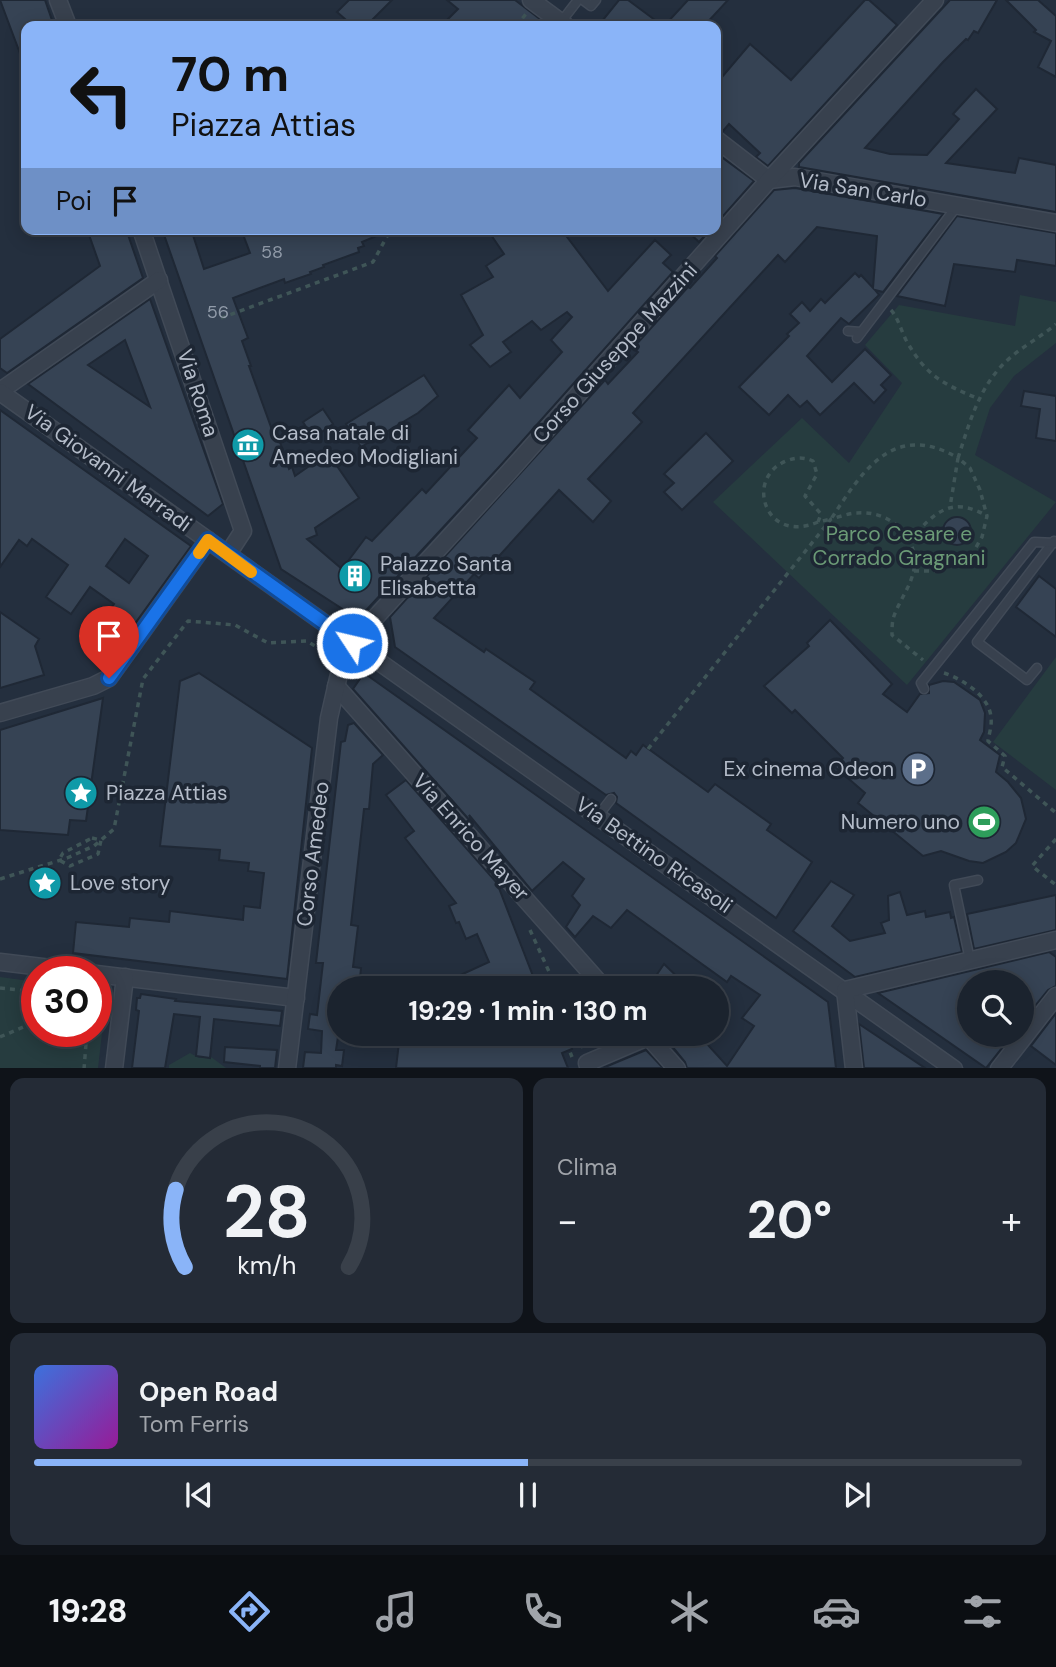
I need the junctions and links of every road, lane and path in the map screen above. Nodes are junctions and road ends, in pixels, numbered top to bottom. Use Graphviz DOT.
graph roads {
  1 [pos="58,0"];
  2 [pos="531,0"];
  3 [pos="581,0"];
  4 [pos="596,0"];
  5 [pos="935,0"];
  6 [pos="66,21"];
  7 [pos="559,21"];
  8 [pos="565,21"];
  9 [pos="721,143"];
  10 [pos="769,180"];
  11 [pos="957,206"];
  12 [pos="1056,223"];
  13 [pos="721,231"];
  14 [pos="143,235"];
  15 [pos="388,235"];
  16 [pos="717,235"];
  17 [pos="159,280"];
  18 [pos="883,304"];
  19 [pos="221,318"];
  20 [pos="1056,324"];
  21 [pos="848,331"];
  22 [pos="0,391"];
  23 [pos="979,399"];
  24 [pos="958,458"];
  25 [pos="950,507"];
  26 [pos="987,516"];
  27 [pos="831,519"];
  28 [pos="818,522"];
  29 [pos="208,540"];
  30 [pos="910,540"];
  31 [pos="1055,542"];
  32 [pos="228,554"];
  33 [pos="914,571"];
  34 [pos="352,643"];
  35 [pos="326,653"];
  36 [pos="1037,668"];
  37 [pos="932,669"];
  38 [pos="336,686"];
  39 [pos="924,689"];
  40 [pos="0,713"];
  41 [pos="648,749"];
  42 [pos="611,799"];
  43 [pos="1056,813"];
  44 [pos="598,816"];
  45 [pos="1056,839"];
  46 [pos="101,840"];
  47 [pos="59,860"];
  48 [pos="0,879"];
  49 [pos="978,880"];
  50 [pos="1056,885"];
  51 [pos="1056,940"];
  52 [pos="970,960"];
  53 [pos="0,962"];
  54 [pos="21,964"];
  55 [pos="112,976"];
  56 [pos="594,976"];
  57 [pos="125,977"];
  58 [pos="0,988"];
  59 [pos="21,990"];
  60 [pos="845,990"];
  61 [pos="1056,996"];
  62 [pos="296,998"];
  63 [pos="21,1028"];
  64 [pos="0,1037"];
  65 [pos="568,1046"];
  66 [pos="623,1046"];
  67 [pos="657,1046"];
  68 [pos="86,1047"];
  69 [pos="569,1050"];
  70 [pos="84,1068"];
  71 [pos="114,1068"];
  72 [pos="287,1068"];
  73 [pos="587,1068"];
  74 [pos="676,1068"];
  75 [pos="854,1068"];
  76 [pos="953,1068"];
  77 [pos="1000,1068"];
  1 -- 6 [label="street"];
  2 -- 7 [label="street"];
  3 -- 4 [label="lane"];
  3 -- 8 [label="lane"];
  5 -- 10 [label="street, Corso Giuseppe Mazzini"];
  9 -- 10 [label="street"];
  10 -- 11 [label="street, Via San Carlo"];
  10 -- 13 [label="street, Corso Giuseppe Mazzini"];
  11 -- 12 [label="street, Via San Carlo"];
  11 -- 18 [label="lane, Via San Carlo"];
  14 -- 17 [label="street, Via Roma"];
  15 -- 19 [label="path"];
  16 -- 34 [label="street, Corso Giuseppe Mazzini"];
  17 -- 22 [label="street"];
  17 -- 32 [label="street, Via Roma"];
  18 -- 21 [label="lane, Via San Carlo"];
  18 -- 23 [label="path"];
  20 -- 23 [label="path"];
  22 -- 29 [label="street, Via Giovanni Marradi"];
  23 -- 24 [label="path"];
  24 -- 25 [label="path"];
  24 -- 26 [label="path"];
  24 -- 27 [label="path"];
  25 -- 26 [label="path"];
  25 -- 30 [label="path"];
  26 -- 33 [label="path"];
  27 -- 28 [label="path"];
  27 -- 30 [label="path"];
  27 -- 41 [label="path"];
  28 -- 28 [label="path"];
  29 -- 32 [label="street, Via Giovanni Marradi"];
  29 -- 40 [label="street"];
  30 -- 33 [label="path"];
  31 -- 36 [label="lane"];
  31 -- 37 [label="lane"];
  32 -- 34 [label="street, Via Giovanni Marradi"];
  33 -- 37 [label="path"];
  34 -- 38 [label="street, Corso Amedeo"];
  34 -- 44 [label="street, Via Bettino Ricasoli"];
  35 -- 46 [label="path"];
  37 -- 39 [label="lane"];
  37 -- 43 [label="path"];
  38 -- 56 [label="street, Via Enrico Mayer"];
  38 -- 62 [label="street, Corso Amedeo"];
  42 -- 44 [label="lane"];
  44 -- 60 [label="street, Via Bettino Ricasoli"];
  45 -- 50 [label="path"];
  46 -- 47 [label="path"];
  46 -- 47 [label="path"];
  46 -- 47 [label="path"];
  47 -- 48 [label="path"];
  49 -- 52 [label="lane"];
  51 -- 52 [label="street"];
  52 -- 60 [label="street"];
  53 -- 54 [label="street"];
  55 -- 57 [label="street"];
  57 -- 62 [label="street"];
  57 -- 71 [label="street"];
  58 -- 59 [label="path"];
  60 -- 75 [label="street"];
  60 -- 76 [label="street, Via Bettino Ricasoli"];
  61 -- 77 [label="street"];
  62 -- 72 [label="street, Corso Amedeo"];
  63 -- 64 [label="path"];
  65 -- 69 [label="path"];
  66 -- 73 [label="street"];
  67 -- 74 [label="street"];
  68 -- 70 [label="path"];
}
